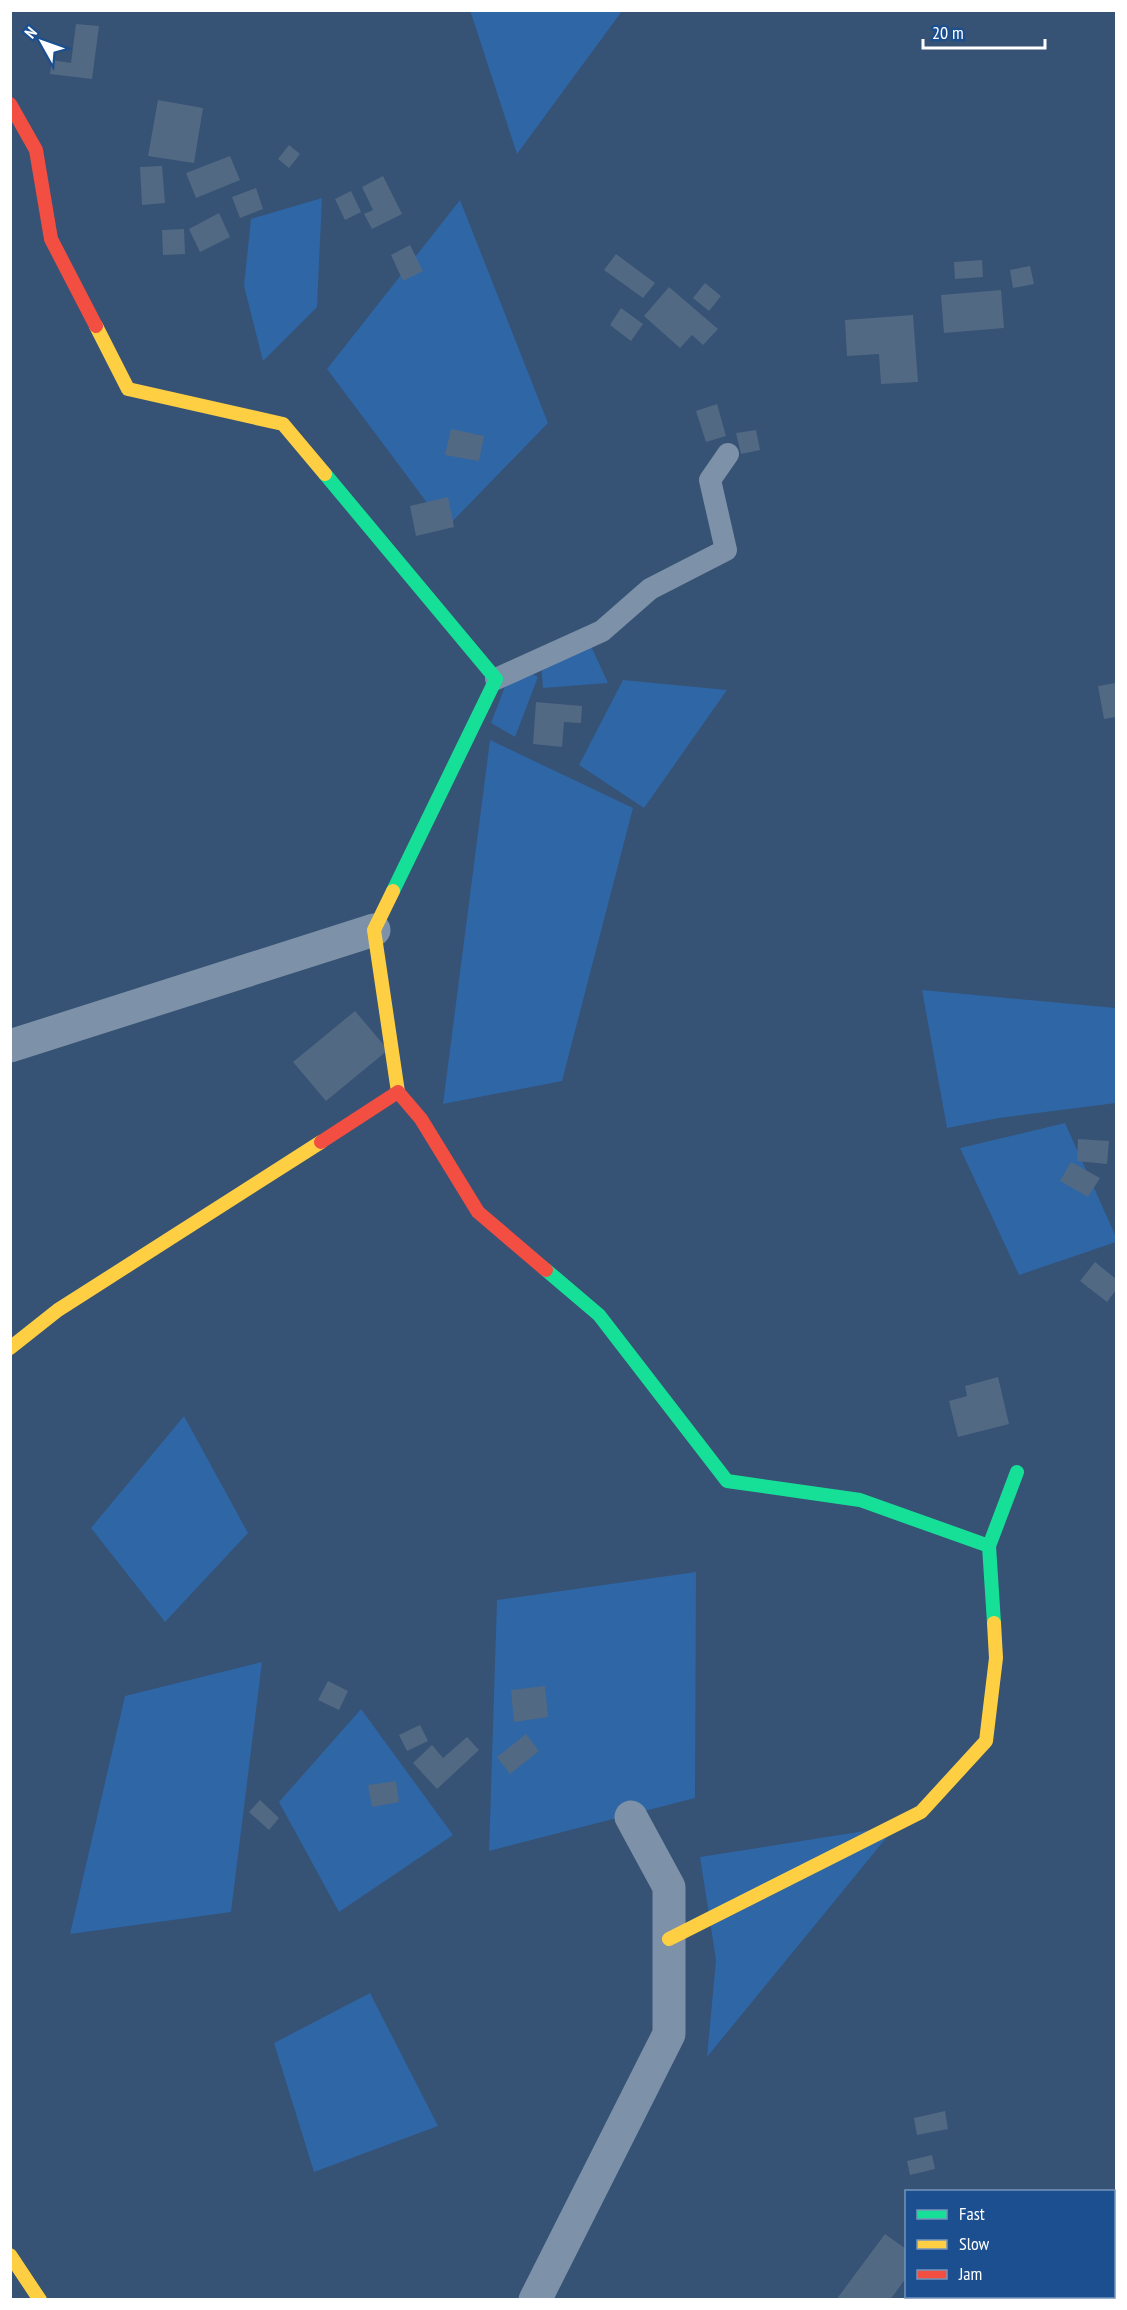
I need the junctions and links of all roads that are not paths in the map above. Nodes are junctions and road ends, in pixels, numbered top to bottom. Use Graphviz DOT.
graph roads {
  1 [pos="10,104"];
  2 [pos="728,454"];
  3 [pos="496,679"];
  4 [pos="374,930"];
  5 [pos="10,1046"];
  6 [pos="398,1092"];
  7 [pos="10,1348"];
  8 [pos="1017,1472"];
  9 [pos="989,1546"];
  10 [pos="631,1817"];
  11 [pos="669,1939"];
  12 [pos="10,2255"];
  13 [pos="40,2300"];
  14 [pos="535,2300"];
  1 -- 3 [label="street"];
  2 -- 3 [label="lane"];
  3 -- 4 [label="street"];
  4 -- 5 [label="street"];
  4 -- 6 [label="street"];
  6 -- 7 [label="street"];
  6 -- 9 [label="street"];
  8 -- 9 [label="street"];
  9 -- 11 [label="street"];
  10 -- 11 [label="street"];
  11 -- 14 [label="street"];
  12 -- 13 [label="street"];
}
